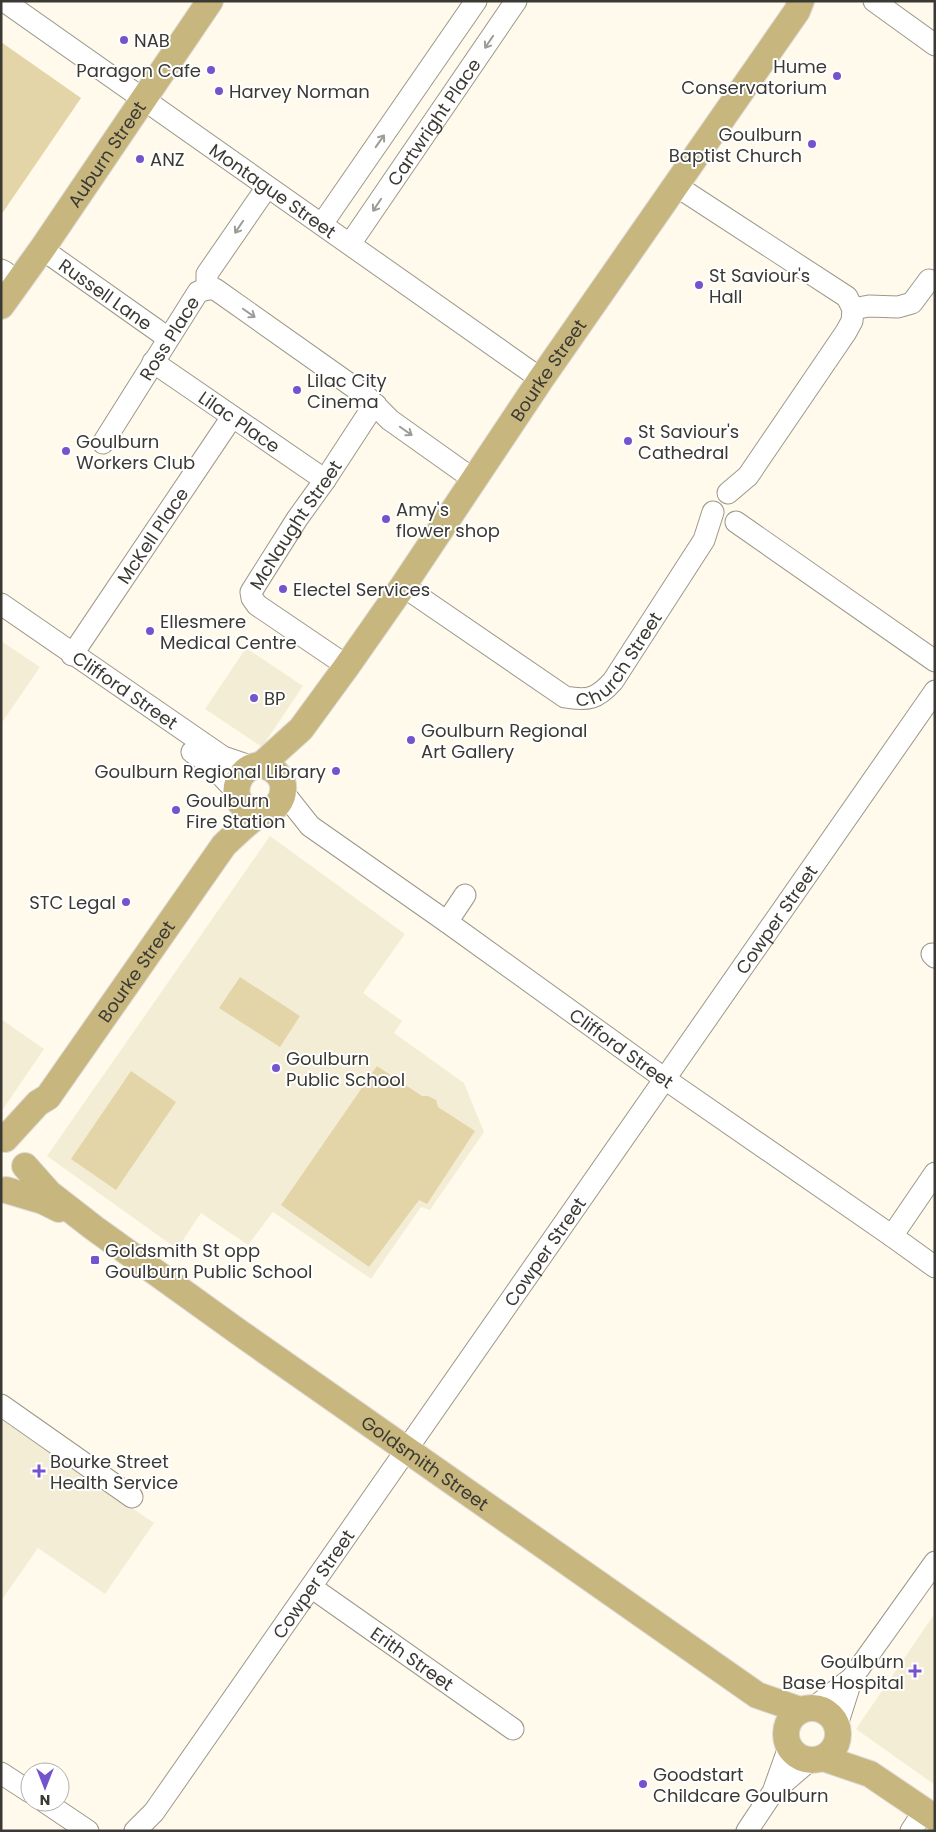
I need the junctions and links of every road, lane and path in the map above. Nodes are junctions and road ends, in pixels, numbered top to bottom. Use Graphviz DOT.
graph roads {
  1 [pos="197,1"];
  2 [pos="210,1"];
  3 [pos="476,1"];
  4 [pos="516,1"];
  5 [pos="874,1"];
  6 [pos="802,4"];
  7 [pos="18,5"];
  8 [pos="933,40"];
  9 [pos="139,95"];
  10 [pos="675,185"];
  11 [pos="267,186"];
  12 [pos="322,224"];
  13 [pos="350,244"];
  14 [pos="42,249"];
  15 [pos="2,273"];
  16 [pos="929,280"];
  17 [pos="207,289"];
  18 [pos="1,306"];
  19 [pos="853,309"];
  20 [pos="168,338"];
  21 [pos="154,362"];
  22 [pos="541,379"];
  23 [pos="376,405"];
  24 [pos="232,417"];
  25 [pos="103,443"];
  26 [pos="473,479"];
  27 [pos="325,480"];
  28 [pos="731,510"];
  29 [pos="403,586"];
  30 [pos="854,597"];
  31 [pos="1,604"];
  32 [pos="1,619"];
  33 [pos="935,647"];
  34 [pos="67,656"];
  35 [pos="935,661"];
  36 [pos="347,666"];
  37 [pos="92,675"];
  38 [pos="935,691"];
  39 [pos="301,729"];
  40 [pos="256,767"];
  41 [pos="282,786"];
  42 [pos="237,795"];
  43 [pos="263,813"];
  44 [pos="310,826"];
  45 [pos="224,845"];
  46 [pos="465,895"];
  47 [pos="447,922"];
  48 [pos="665,1079"];
  49 [pos="13,1148"];
  50 [pos="935,1173"];
  51 [pos="4,1190"];
  52 [pos="94,1228"];
  53 [pos="892,1236"];
  54 [pos="935,1267"];
  55 [pos="1,1405"];
  56 [pos="406,1450"];
  57 [pos="132,1497"];
  58 [pos="935,1562"];
  59 [pos="311,1587"];
  60 [pos="852,1678"];
  61 [pos="757,1695"];
  62 [pos="807,1709"];
  63 [pos="513,1729"];
  64 [pos="837,1730"];
  65 [pos="802,1749"];
  66 [pos="1,1773"];
  67 [pos="870,1774"];
  68 [pos="20,1785"];
  69 [pos="60,1812"];
  70 [pos="923,1820"];
  71 [pos="151,1821"];
  72 [pos="88,1831"];
  73 [pos="135,1831"];
  74 [pos="747,1831"];
  1 -- 9 [label="main road, Auburn Street"];
  2 -- 9 [label="main road, Auburn Street"];
  12 -- 3 [label="street, Cartwright Place, one-way"];
  4 -- 13 [label="street, Cartwright Place, one-way"];
  5 -- 8 [label="street"];
  6 -- 10 [label="main road, Bourke Street"];
  7 -- 9 [label="street, Montague Street"];
  9 -- 11 [label="street, Montague Street"];
  9 -- 14 [label="main road, Auburn Street"];
  9 -- 15 [label="main road, Auburn Street"];
  10 -- 19 [label="street"];
  10 -- 22 [label="main road, Bourke Street"];
  11 -- 12 [label="street, Montague Street"];
  11 -- 17 [label="street, Ross Place, one-way"];
  12 -- 13 [label="street, Montague Street"];
  13 -- 22 [label="street, Montague Street"];
  14 -- 18 [label="main road, Auburn Street"];
  14 -- 20 [label="street, Russell Lane"];
  16 -- 19 [label="street"];
  17 -- 20 [label="street, Ross Place"];
  17 -- 23 [label="street, one-way"];
  19 -- 28 [label="street, Church Street"];
  20 -- 21 [label="street, Ross Place"];
  21 -- 24 [label="street, Lilac Place"];
  21 -- 25 [label="street, Ross Place"];
  22 -- 26 [label="main road, Bourke Street"];
  23 -- 26 [label="street, one-way"];
  23 -- 27 [label="street, McNaught Street"];
  24 -- 27 [label="street, Lilac Place"];
  24 -- 34 [label="street, McKell Place"];
  26 -- 29 [label="main road, Bourke Street"];
  27 -- 36 [label="street, McNaught Street"];
  28 -- 29 [label="street, Church Street"];
  28 -- 30 [label="street"];
  29 -- 36 [label="main road, Bourke Street"];
  30 -- 33 [label="street"];
  30 -- 35 [label="street"];
  31 -- 34 [label="street, Clifford Street"];
  32 -- 34 [label="street, Clifford Street"];
  34 -- 37 [label="street, Clifford Street"];
  36 -- 39 [label="main road, Bourke Street"];
  37 -- 40 [label="street, Clifford Street"];
  37 -- 42 [label="street, Clifford Street"];
  38 -- 48 [label="street, Cowper Street"];
  39 -- 40 [label="main road, Bourke Street"];
  39 -- 41 [label="main road, Bourke Street"];
  40 -- 41 [label="main road"];
  40 -- 42 [label="main road"];
  41 -- 43 [label="main road"];
  41 -- 44 [label="street, Clifford Street"];
  42 -- 43 [label="main road"];
  42 -- 45 [label="main road, Bourke Street"];
  43 -- 44 [label="street, Clifford Street"];
  43 -- 45 [label="main road, Bourke Street"];
  44 -- 47 [label="street, Clifford Street"];
  45 -- 49 [label="main road, Bourke Street"];
  46 -- 47 [label="street"];
  47 -- 48 [label="street, Clifford Street"];
  48 -- 53 [label="street, Clifford Street"];
  48 -- 56 [label="street, Cowper Street"];
  49 -- 51 [label="main road, Bourke Street"];
  49 -- 52 [label="main road, Goldsmith Street"];
  50 -- 53 [label="street"];
  51 -- 52 [label="main road, Goldsmith Street"];
  52 -- 56 [label="main road, Goldsmith Street"];
  53 -- 54 [label="street, Clifford Street"];
  55 -- 57 [label="street"];
  56 -- 59 [label="street, Cowper Street"];
  56 -- 61 [label="main road, Goldsmith Street"];
  58 -- 60 [label="street"];
  59 -- 63 [label="street, Erith Street"];
  59 -- 71 [label="street, Cowper Street"];
  60 -- 62 [label="street"];
  60 -- 64 [label="street"];
  61 -- 62 [label="main road, Goldsmith Street"];
  61 -- 65 [label="main road, Goldsmith Street"];
  62 -- 64 [label="main road"];
  62 -- 65 [label="main road"];
  64 -- 65 [label="main road"];
  64 -- 67 [label="main road"];
  65 -- 67 [label="main road"];
  65 -- 74 [label="street"];
  66 -- 68 [label="street"];
  67 -- 70 [label="main road"];
  69 -- 72 [label="street"];
  71 -- 73 [label="street, Cowper Street"];
}
